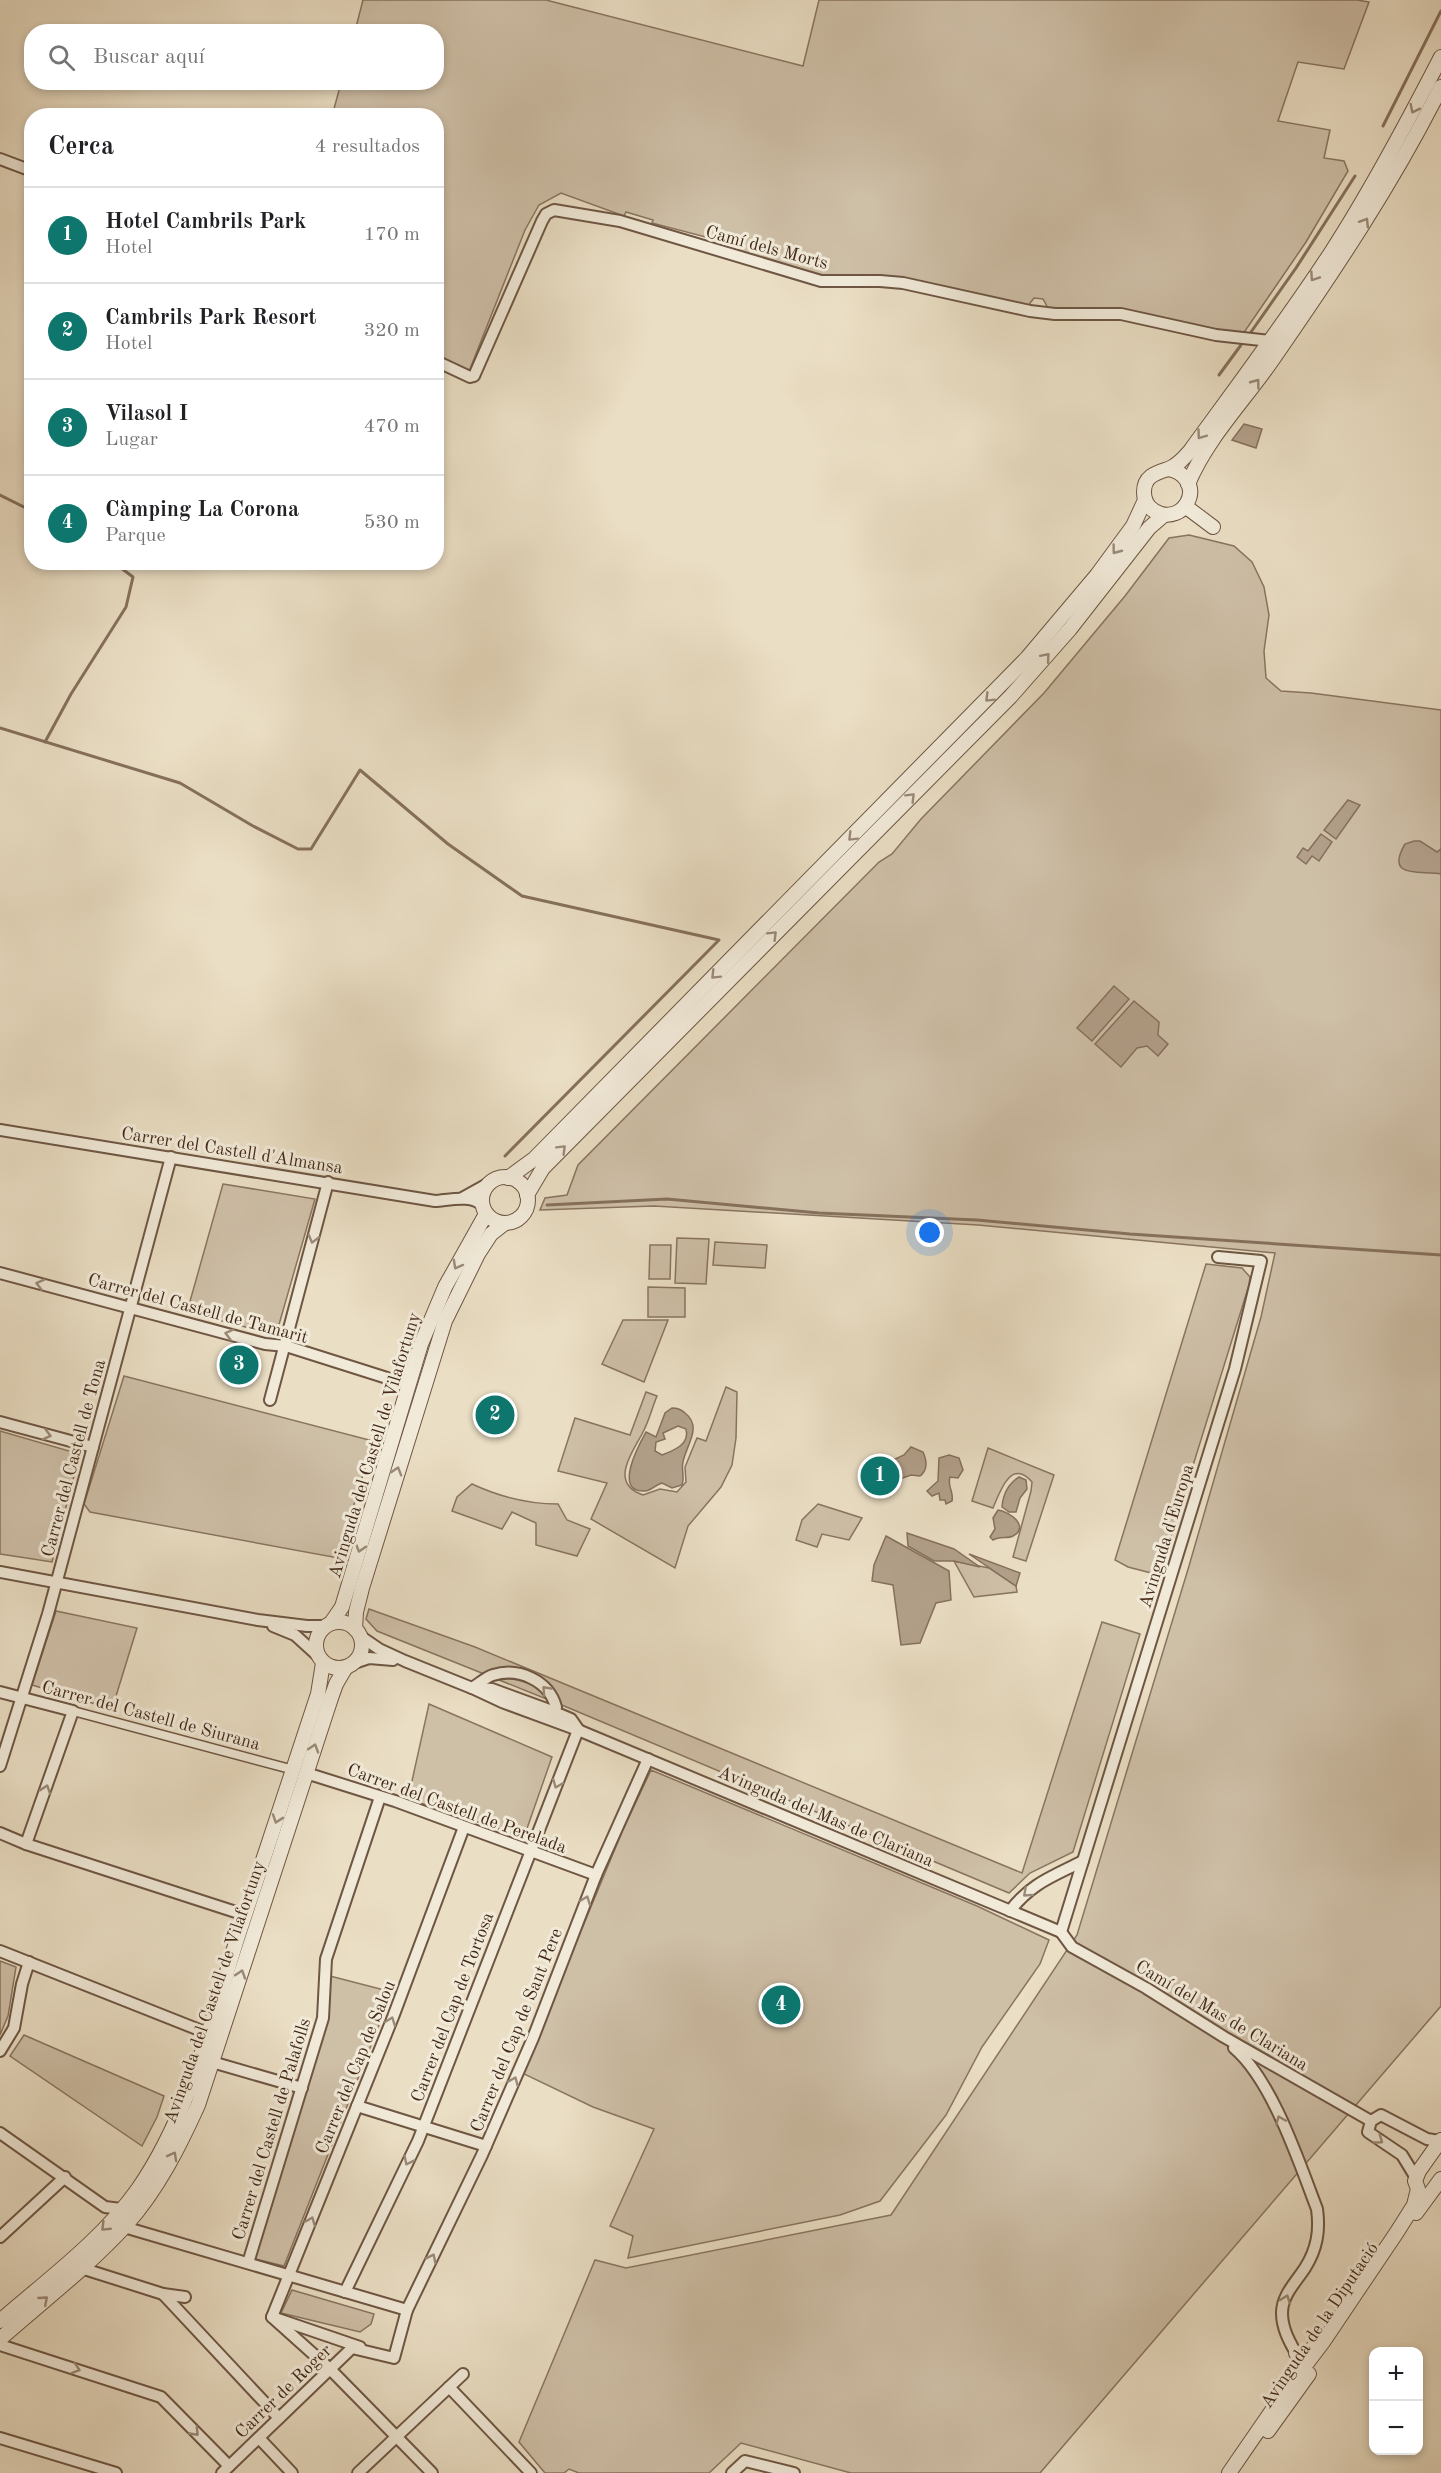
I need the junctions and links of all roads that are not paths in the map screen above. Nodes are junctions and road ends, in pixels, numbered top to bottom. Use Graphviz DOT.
graph roads {
  1 [pos="1441,57"];
  2 [pos="1441,87"];
  3 [pos="0,159"];
  4 [pos="24,168"];
  5 [pos="1270,341"];
  6 [pos="444,365"];
  7 [pos="1168,469"];
  8 [pos="1188,484"];
  9 [pos="1145,500"];
  10 [pos="1185,506"];
  11 [pos="1164,515"];
  12 [pos="1213,527"];
  13 [pos="0,1130"];
  14 [pos="171,1157"];
  15 [pos="508,1178"];
  16 [pos="328,1182"];
  17 [pos="489,1184"];
  18 [pos="527,1195"];
  19 [pos="459,1199"];
  20 [pos="484,1210"];
  21 [pos="505,1223"];
  22 [pos="1218,1257"];
  23 [pos="0,1273"];
  24 [pos="131,1308"];
  25 [pos="286,1346"];
  26 [pos="387,1378"];
  27 [pos="270,1400"];
  28 [pos="0,1422"];
  29 [pos="93,1447"];
  30 [pos="0,1572"];
  31 [pos="57,1582"];
  32 [pos="258,1620"];
  33 [pos="328,1624"];
  34 [pos="358,1632"];
  35 [pos="320,1659"];
  36 [pos="405,1661"];
  37 [pos="350,1665"];
  38 [pos="472,1688"];
  39 [pos="0,1692"];
  40 [pos="22,1697"];
  41 [pos="502,1702"];
  42 [pos="73,1711"];
  43 [pos="552,1711"];
  44 [pos="578,1730"];
  45 [pos="648,1760"];
  46 [pos="0,1766"];
  47 [pos="300,1771"];
  48 [pos="380,1797"];
  49 [pos="464,1827"];
  50 [pos="0,1833"];
  51 [pos="27,1844"];
  52 [pos="530,1852"];
  53 [pos="1083,1861"];
  54 [pos="1059,1872"];
  55 [pos="596,1875"];
  56 [pos="1074,1893"];
  57 [pos="1010,1911"];
  58 [pos="245,1915"];
  59 [pos="1061,1932"];
  60 [pos="0,1951"];
  61 [pos="29,1962"];
  62 [pos="207,2033"];
  63 [pos="1224,2037"];
  64 [pos="0,2051"];
  65 [pos="212,2062"];
  66 [pos="302,2088"];
  67 [pos="357,2106"];
  68 [pos="1371,2121"];
  69 [pos="423,2126"];
  70 [pos="0,2133"];
  71 [pos="1440,2140"];
  72 [pos="486,2146"];
  73 [pos="65,2177"];
  74 [pos="1441,2179"];
  75 [pos="1421,2187"];
  76 [pos="121,2209"];
  77 [pos="124,2227"];
  78 [pos="0,2237"];
  79 [pos="248,2263"];
  80 [pos="81,2268"];
  81 [pos="289,2276"];
  82 [pos="1359,2288"];
  83 [pos="345,2292"];
  84 [pos="164,2294"];
  85 [pos="185,2297"];
  86 [pos="407,2310"];
  87 [pos="272,2318"];
  88 [pos="0,2321"];
  89 [pos="0,2339"];
  90 [pos="0,2344"];
  91 [pos="1296,2353"];
  92 [pos="394,2358"];
  93 [pos="1305,2366"];
  94 [pos="330,2369"];
  95 [pos="463,2374"];
  96 [pos="449,2387"];
  97 [pos="279,2418"];
  98 [pos="396,2437"];
  99 [pos="0,2438"];
  100 [pos="259,2438"];
  101 [pos="1259,2444"];
  102 [pos="226,2470"];
  103 [pos="116,2473"];
  104 [pos="292,2473"];
  105 [pos="358,2473"];
  106 [pos="432,2473"];
  107 [pos="531,2473"];
  108 [pos="732,2473"];
  109 [pos="794,2473"];
  110 [pos="1230,2473"];
  1 -- 5 [label="street, one-way"];
  8 -- 2 [label="street, one-way"];
  3 -- 4 [label="street"];
  5 -- 6 [label="street, Camí dels Morts"];
  5 -- 7 [label="street, one-way"];
  7 -- 8 [label="street"];
  7 -- 9 [label="street"];
  8 -- 10 [label="street"];
  9 -- 11 [label="street"];
  9 -- 15 [label="street, one-way"];
  10 -- 11 [label="street"];
  10 -- 12 [label="street"];
  18 -- 11 [label="street, one-way"];
  13 -- 14 [label="street, Carrer del Castell d'Almansa"];
  14 -- 16 [label="street, Carrer del Castell d'Almansa"];
  14 -- 24 [label="street, Carrer del Castell de Tona"];
  15 -- 17 [label="street"];
  15 -- 18 [label="street"];
  16 -- 19 [label="street, Carrer del Castell d'Almansa"];
  16 -- 25 [label="street, one-way"];
  17 -- 19 [label="street, Carrer del Castell d'Almansa"];
  17 -- 20 [label="street"];
  18 -- 21 [label="street"];
  19 -- 20 [label="street, Carrer del Castell d'Almansa"];
  20 -- 21 [label="street"];
  20 -- 33 [label="street, Avinguda del Castell de Vilafortuny, one-way"];
  34 -- 21 [label="street, Avinguda del Castell de Vilafortuny, one-way"];
  22 -- 53 [label="street, Avinguda d'Europa"];
  24 -- 23 [label="street, Carrer del Castell de Tamarit, one-way"];
  25 -- 24 [label="street, Carrer del Castell de Tamarit, one-way"];
  24 -- 29 [label="street, Carrer del Castell de Tona"];
  25 -- 26 [label="street, Carrer del Castell de Tamarit"];
  25 -- 27 [label="street"];
  28 -- 29 [label="street, one-way"];
  29 -- 31 [label="street, Carrer del Castell de Tona"];
  30 -- 31 [label="street"];
  31 -- 32 [label="street"];
  31 -- 40 [label="street, Carrer del Castell de Tona"];
  32 -- 33 [label="street"];
  32 -- 35 [label="street"];
  33 -- 34 [label="street"];
  33 -- 35 [label="street"];
  34 -- 36 [label="street, Avinguda del Mas de Clariana"];
  34 -- 37 [label="street"];
  35 -- 37 [label="street"];
  35 -- 47 [label="street, Avinguda del Castell de Vilafortuny"];
  36 -- 37 [label="street, Avinguda del Mas de Clariana"];
  36 -- 38 [label="street, Avinguda del Mas de Clariana"];
  47 -- 37 [label="street, Avinguda del Castell de Vilafortuny, one-way"];
  38 -- 41 [label="street, Avinguda del Mas de Clariana"];
  38 -- 43 [label="street, Avinguda del Mas de Clariana"];
  43 -- 38 [label="street, one-way"];
  39 -- 40 [label="street, Carrer del Castell de Siurana"];
  40 -- 42 [label="street, Carrer del Castell de Siurana"];
  40 -- 46 [label="street, Carrer del Castell de Tona"];
  41 -- 43 [label="street, Avinguda del Mas de Clariana"];
  41 -- 44 [label="street, Avinguda del Mas de Clariana"];
  42 -- 47 [label="street, Carrer del Castell de Siurana"];
  51 -- 42 [label="street, one-way"];
  43 -- 44 [label="street, Avinguda del Mas de Clariana"];
  44 -- 45 [label="street, Avinguda del Mas de Clariana"];
  44 -- 52 [label="street, Carrer del Cap de Tortosa, one-way"];
  45 -- 55 [label="street, Carrer del Cap de Sant Pere"];
  45 -- 57 [label="street, Avinguda del Mas de Clariana"];
  47 -- 48 [label="street, Carrer del Castell de Perelada"];
  47 -- 58 [label="street, Avinguda del Castell de Vilafortuny, one-way"];
  65 -- 47 [label="street, Avinguda del Castell de Vilafortuny, one-way"];
  48 -- 49 [label="street, Carrer del Castell de Perelada"];
  48 -- 66 [label="street, Carrer del Castell de Palafolls"];
  49 -- 52 [label="street, Carrer del Castell de Perelada"];
  67 -- 49 [label="street, Carrer del Cap de Salou, one-way"];
  50 -- 51 [label="street"];
  51 -- 58 [label="street"];
  52 -- 55 [label="street, Carrer del Castell de Perelada"];
  52 -- 69 [label="street, Carrer del Cap de Tortosa"];
  53 -- 54 [label="street"];
  53 -- 56 [label="street, Avinguda d'Europa"];
  54 -- 56 [label="street"];
  54 -- 57 [label="street, one-way"];
  72 -- 55 [label="street, Carrer del Cap de Sant Pere, one-way"];
  56 -- 59 [label="street, Avinguda d'Europa"];
  57 -- 59 [label="street, Avinguda del Mas de Clariana"];
  58 -- 62 [label="street, Avinguda del Castell de Vilafortuny"];
  59 -- 63 [label="street, Camí del Mas de Clariana"];
  60 -- 61 [label="street"];
  61 -- 62 [label="street"];
  61 -- 64 [label="street"];
  62 -- 76 [label="street, Avinguda del Castell de Vilafortuny"];
  63 -- 68 [label="street, Camí del Mas de Clariana"];
  91 -- 63 [label="street, Avinguda de la Diputació, one-way"];
  65 -- 66 [label="street"];
  77 -- 65 [label="street, Avinguda del Castell de Vilafortuny, one-way"];
  66 -- 79 [label="street, Carrer del Castell de Palafolls"];
  67 -- 69 [label="street"];
  81 -- 67 [label="street, Carrer del Cap de Salou, one-way"];
  68 -- 71 [label="street"];
  68 -- 75 [label="street, one-way"];
  69 -- 72 [label="street"];
  69 -- 83 [label="street, Carrer del Cap de Tortosa, one-way"];
  70 -- 73 [label="street"];
  71 -- 75 [label="street, Avinguda de la Diputació"];
  86 -- 72 [label="street, Carrer del Cap de Sant Pere, one-way"];
  73 -- 76 [label="street"];
  73 -- 78 [label="street"];
  74 -- 75 [label="street, Avinguda de la Diputació"];
  75 -- 82 [label="street, Avinguda de la Diputació"];
  75 -- 101 [label="street, Avinguda de la Diputació"];
  76 -- 88 [label="street, Avinguda del Castell de Vilafortuny, one-way"];
  77 -- 79 [label="street"];
  77 -- 80 [label="street, Avinguda del Castell de Vilafortuny"];
  79 -- 81 [label="street"];
  80 -- 84 [label="street"];
  89 -- 80 [label="street, Avinguda del Castell de Vilafortuny, one-way"];
  81 -- 83 [label="street"];
  81 -- 87 [label="street, Carrer del Cap de Salou"];
  82 -- 91 [label="street"];
  82 -- 93 [label="street, Avinguda de la Diputació"];
  83 -- 86 [label="street"];
  84 -- 85 [label="street"];
  84 -- 97 [label="street"];
  86 -- 92 [label="street"];
  87 -- 92 [label="street"];
  87 -- 94 [label="street"];
  90 -- 102 [label="street, one-way"];
  91 -- 93 [label="street"];
  92 -- 94 [label="street, Carrer de Roger"];
  93 -- 101 [label="street"];
  93 -- 110 [label="street, Avinguda de la Diputació"];
  94 -- 97 [label="street, Carrer de Roger"];
  94 -- 98 [label="street"];
  95 -- 96 [label="street"];
  96 -- 98 [label="street"];
  96 -- 107 [label="street"];
  97 -- 100 [label="street, Carrer de Roger"];
  98 -- 105 [label="street"];
  98 -- 106 [label="street"];
  99 -- 103 [label="street"];
  100 -- 102 [label="street, Carrer de Roger"];
  100 -- 104 [label="street"];
  101 -- 110 [label="street, Avinguda de la Diputació"];
  108 -- 109 [label="street"];
}
